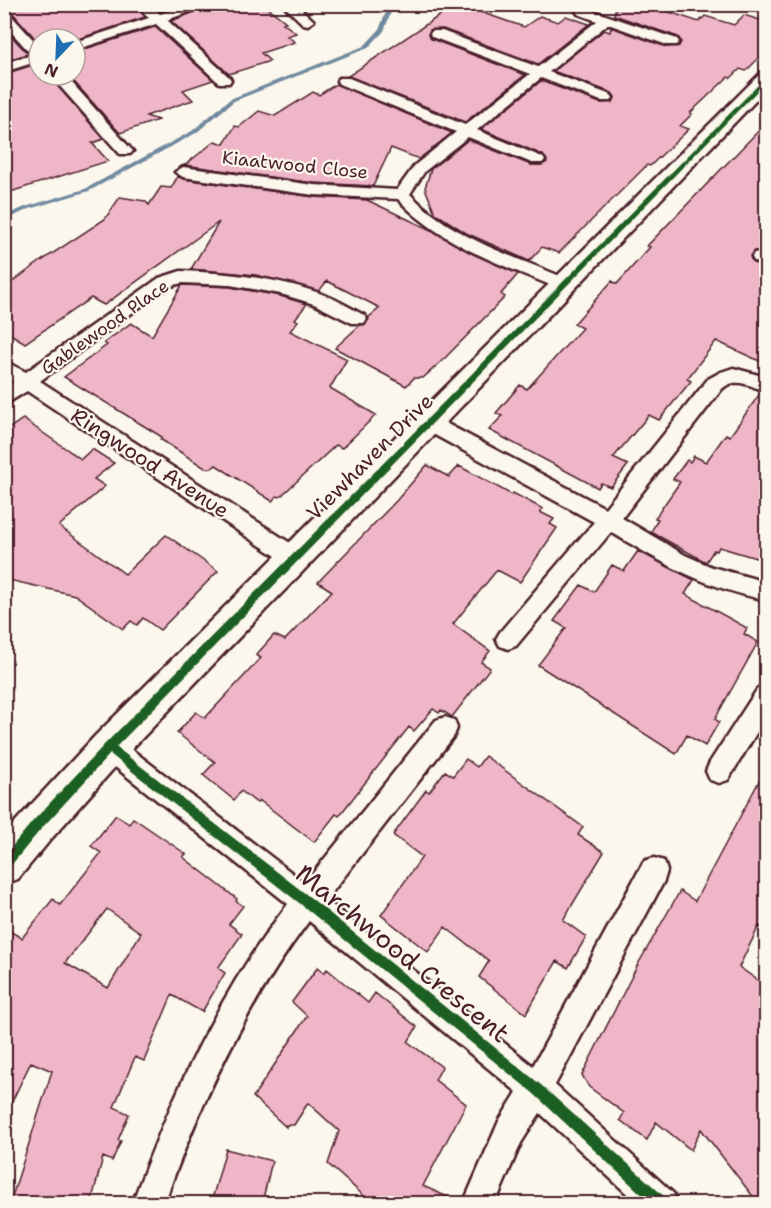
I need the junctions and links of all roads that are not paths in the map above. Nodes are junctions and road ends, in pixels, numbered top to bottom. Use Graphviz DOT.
graph roads {
  1 [pos="142,4"];
  2 [pos="205,4"];
  3 [pos="288,4"];
  4 [pos="582,11"];
  5 [pos="4,16"];
  6 [pos="159,20"];
  7 [pos="606,20"];
  8 [pos="308,21"];
  9 [pos="437,34"];
  10 [pos="27,42"];
  11 [pos="87,42"];
  12 [pos="672,42"];
  13 [pos="27,60"];
  14 [pos="4,68"];
  15 [pos="538,72"];
  16 [pos="766,79"];
  17 [pos="224,80"];
  18 [pos="344,81"];
  19 [pos="68,87"];
  20 [pos="606,98"];
  21 [pos="465,130"];
  22 [pos="125,151"];
  23 [pos="537,160"];
  24 [pos="183,172"];
  25 [pos="402,195"];
  26 [pos="566,285"];
  27 [pos="358,319"];
  28 [pos="4,367"];
  29 [pos="26,382"];
  30 [pos="766,384"];
  31 [pos="4,398"];
  32 [pos="429,423"];
  33 [pos="608,520"];
  34 [pos="296,558"];
  35 [pos="766,591"];
  36 [pos="508,639"];
  37 [pos="766,696"];
  38 [pos="445,728"];
  39 [pos="109,747"];
  40 [pos="720,771"];
  41 [pos="4,865"];
  42 [pos="654,871"];
  43 [pos="307,902"];
  44 [pos="537,1089"];
  45 [pos="148,1203"];
  46 [pos="479,1203"];
  47 [pos="662,1203"];
  1 -- 6 [label="street"];
  2 -- 6 [label="street"];
  3 -- 8 [label="street"];
  4 -- 7 [label="street"];
  5 -- 10 [label="street"];
  6 -- 11 [label="street"];
  6 -- 17 [label="street"];
  7 -- 12 [label="street"];
  7 -- 15 [label="street"];
  9 -- 15 [label="street"];
  13 -- 14 [label="street"];
  15 -- 20 [label="street"];
  15 -- 21 [label="street"];
  16 -- 26 [label="street, Viewhaven Drive"];
  18 -- 21 [label="street"];
  19 -- 22 [label="street"];
  21 -- 23 [label="street"];
  21 -- 25 [label="street"];
  24 -- 25 [label="street, Kiaatwood Close"];
  25 -- 26 [label="street"];
  26 -- 32 [label="street, Viewhaven Drive"];
  27 -- 29 [label="street, Gablewood Place"];
  28 -- 29 [label="street, Ringwood Avenue"];
  29 -- 31 [label="street, Gablewood Place"];
  29 -- 34 [label="street, Ringwood Avenue"];
  30 -- 33 [label="street"];
  32 -- 33 [label="street"];
  32 -- 34 [label="street, Viewhaven Drive"];
  33 -- 35 [label="street"];
  33 -- 36 [label="street"];
  34 -- 39 [label="street, Viewhaven Drive"];
  37 -- 40 [label="street"];
  38 -- 43 [label="street"];
  39 -- 41 [label="street, Viewhaven Drive"];
  39 -- 43 [label="street, Marchwood Crescent"];
  42 -- 44 [label="street"];
  43 -- 44 [label="street, Marchwood Crescent"];
  43 -- 45 [label="street"];
  44 -- 46 [label="street"];
  44 -- 47 [label="street, Marchwood Crescent"];
}
